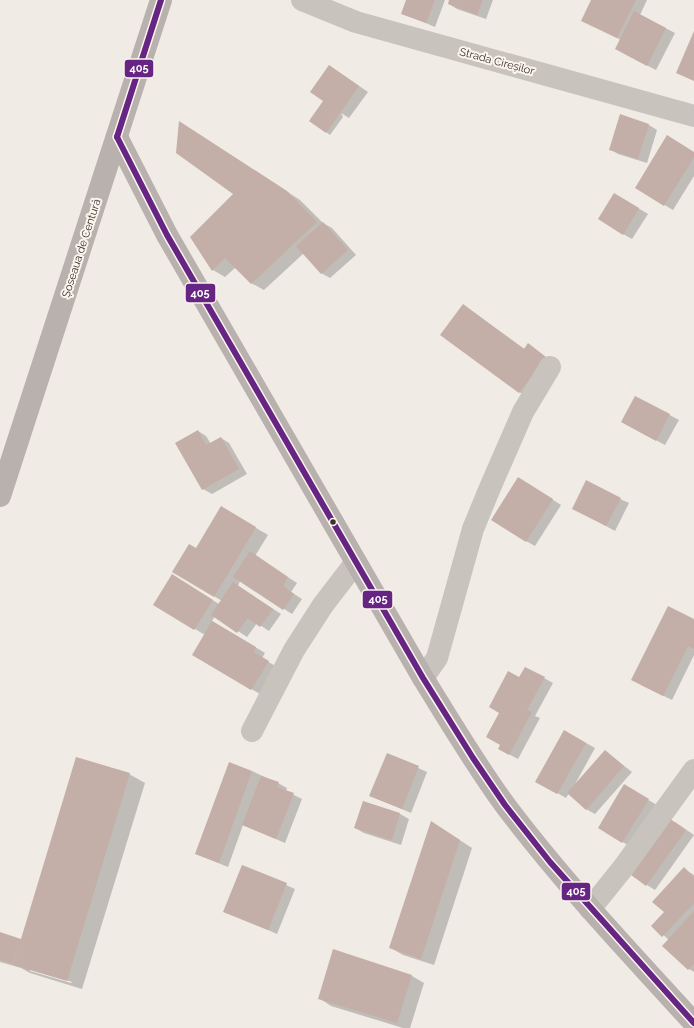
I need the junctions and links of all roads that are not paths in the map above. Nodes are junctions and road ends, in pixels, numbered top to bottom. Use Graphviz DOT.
graph roads {
  1 [pos="161,0"];
  2 [pos="302,0"];
  3 [pos="694,116"];
  4 [pos="117,137"];
  5 [pos="550,367"];
  6 [pos="0,496"];
  7 [pos="356,562"];
  8 [pos="423,678"];
  9 [pos="252,731"];
  10 [pos="694,770"];
  11 [pos="590,909"];
  12 [pos="694,1023"];
  1 -- 4 [label="main road, Șoseaua de Centură"];
  2 -- 3 [label="street, Strada Cireșilor"];
  4 -- 6 [label="main road, Șoseaua de Centură"];
  4 -- 7 [label="main road"];
  5 -- 8 [label="street"];
  7 -- 8 [label="main road"];
  7 -- 9 [label="street"];
  8 -- 11 [label="main road"];
  10 -- 11 [label="street"];
  11 -- 12 [label="main road"];
}
